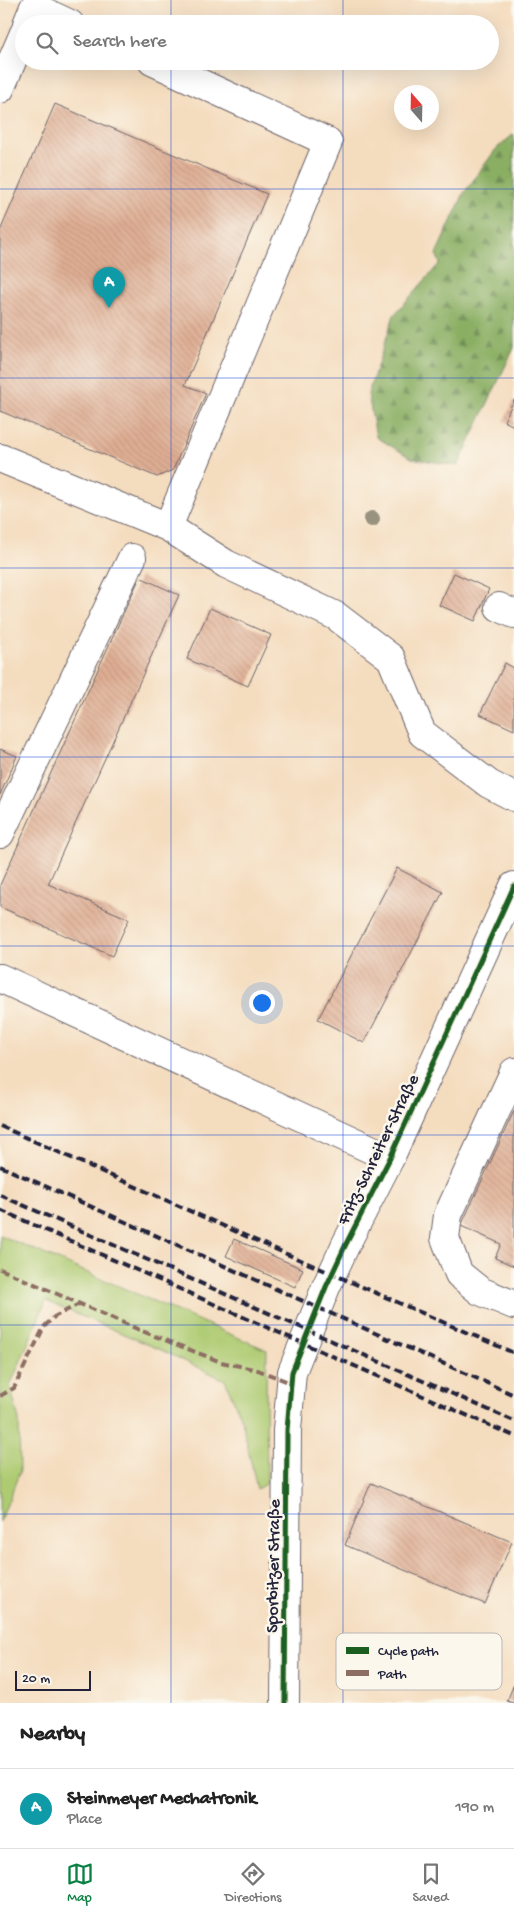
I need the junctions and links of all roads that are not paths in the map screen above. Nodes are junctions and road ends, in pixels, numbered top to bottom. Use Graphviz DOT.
graph roads {
  1 [pos="31,15"];
  2 [pos="50,15"];
  3 [pos="15,53"];
  4 [pos="172,70"];
  5 [pos="0,89"];
  6 [pos="0,458"];
  7 [pos="168,527"];
  8 [pos="132,558"];
  9 [pos="514,797"];
  10 [pos="0,834"];
  11 [pos="514,886"];
  12 [pos="0,978"];
  13 [pos="514,1072"];
  14 [pos="390,1158"];
  15 [pos="514,1305"];
  16 [pos="287,1430"];
  17 [pos="285,1703"];
  1 -- 2 [label="street"];
  3 -- 5 [label="street"];
  4 -- 7 [label="street"];
  6 -- 7 [label="street"];
  7 -- 9 [label="street"];
  8 -- 10 [label="street"];
  11 -- 14 [label="street, Fritz-Schreiter-Straße"];
  12 -- 14 [label="street"];
  13 -- 15 [label="street"];
  14 -- 16 [label="street, Fritz-Schreiter-Straße"];
  16 -- 17 [label="street, Sporbitzer Straße"];
}
